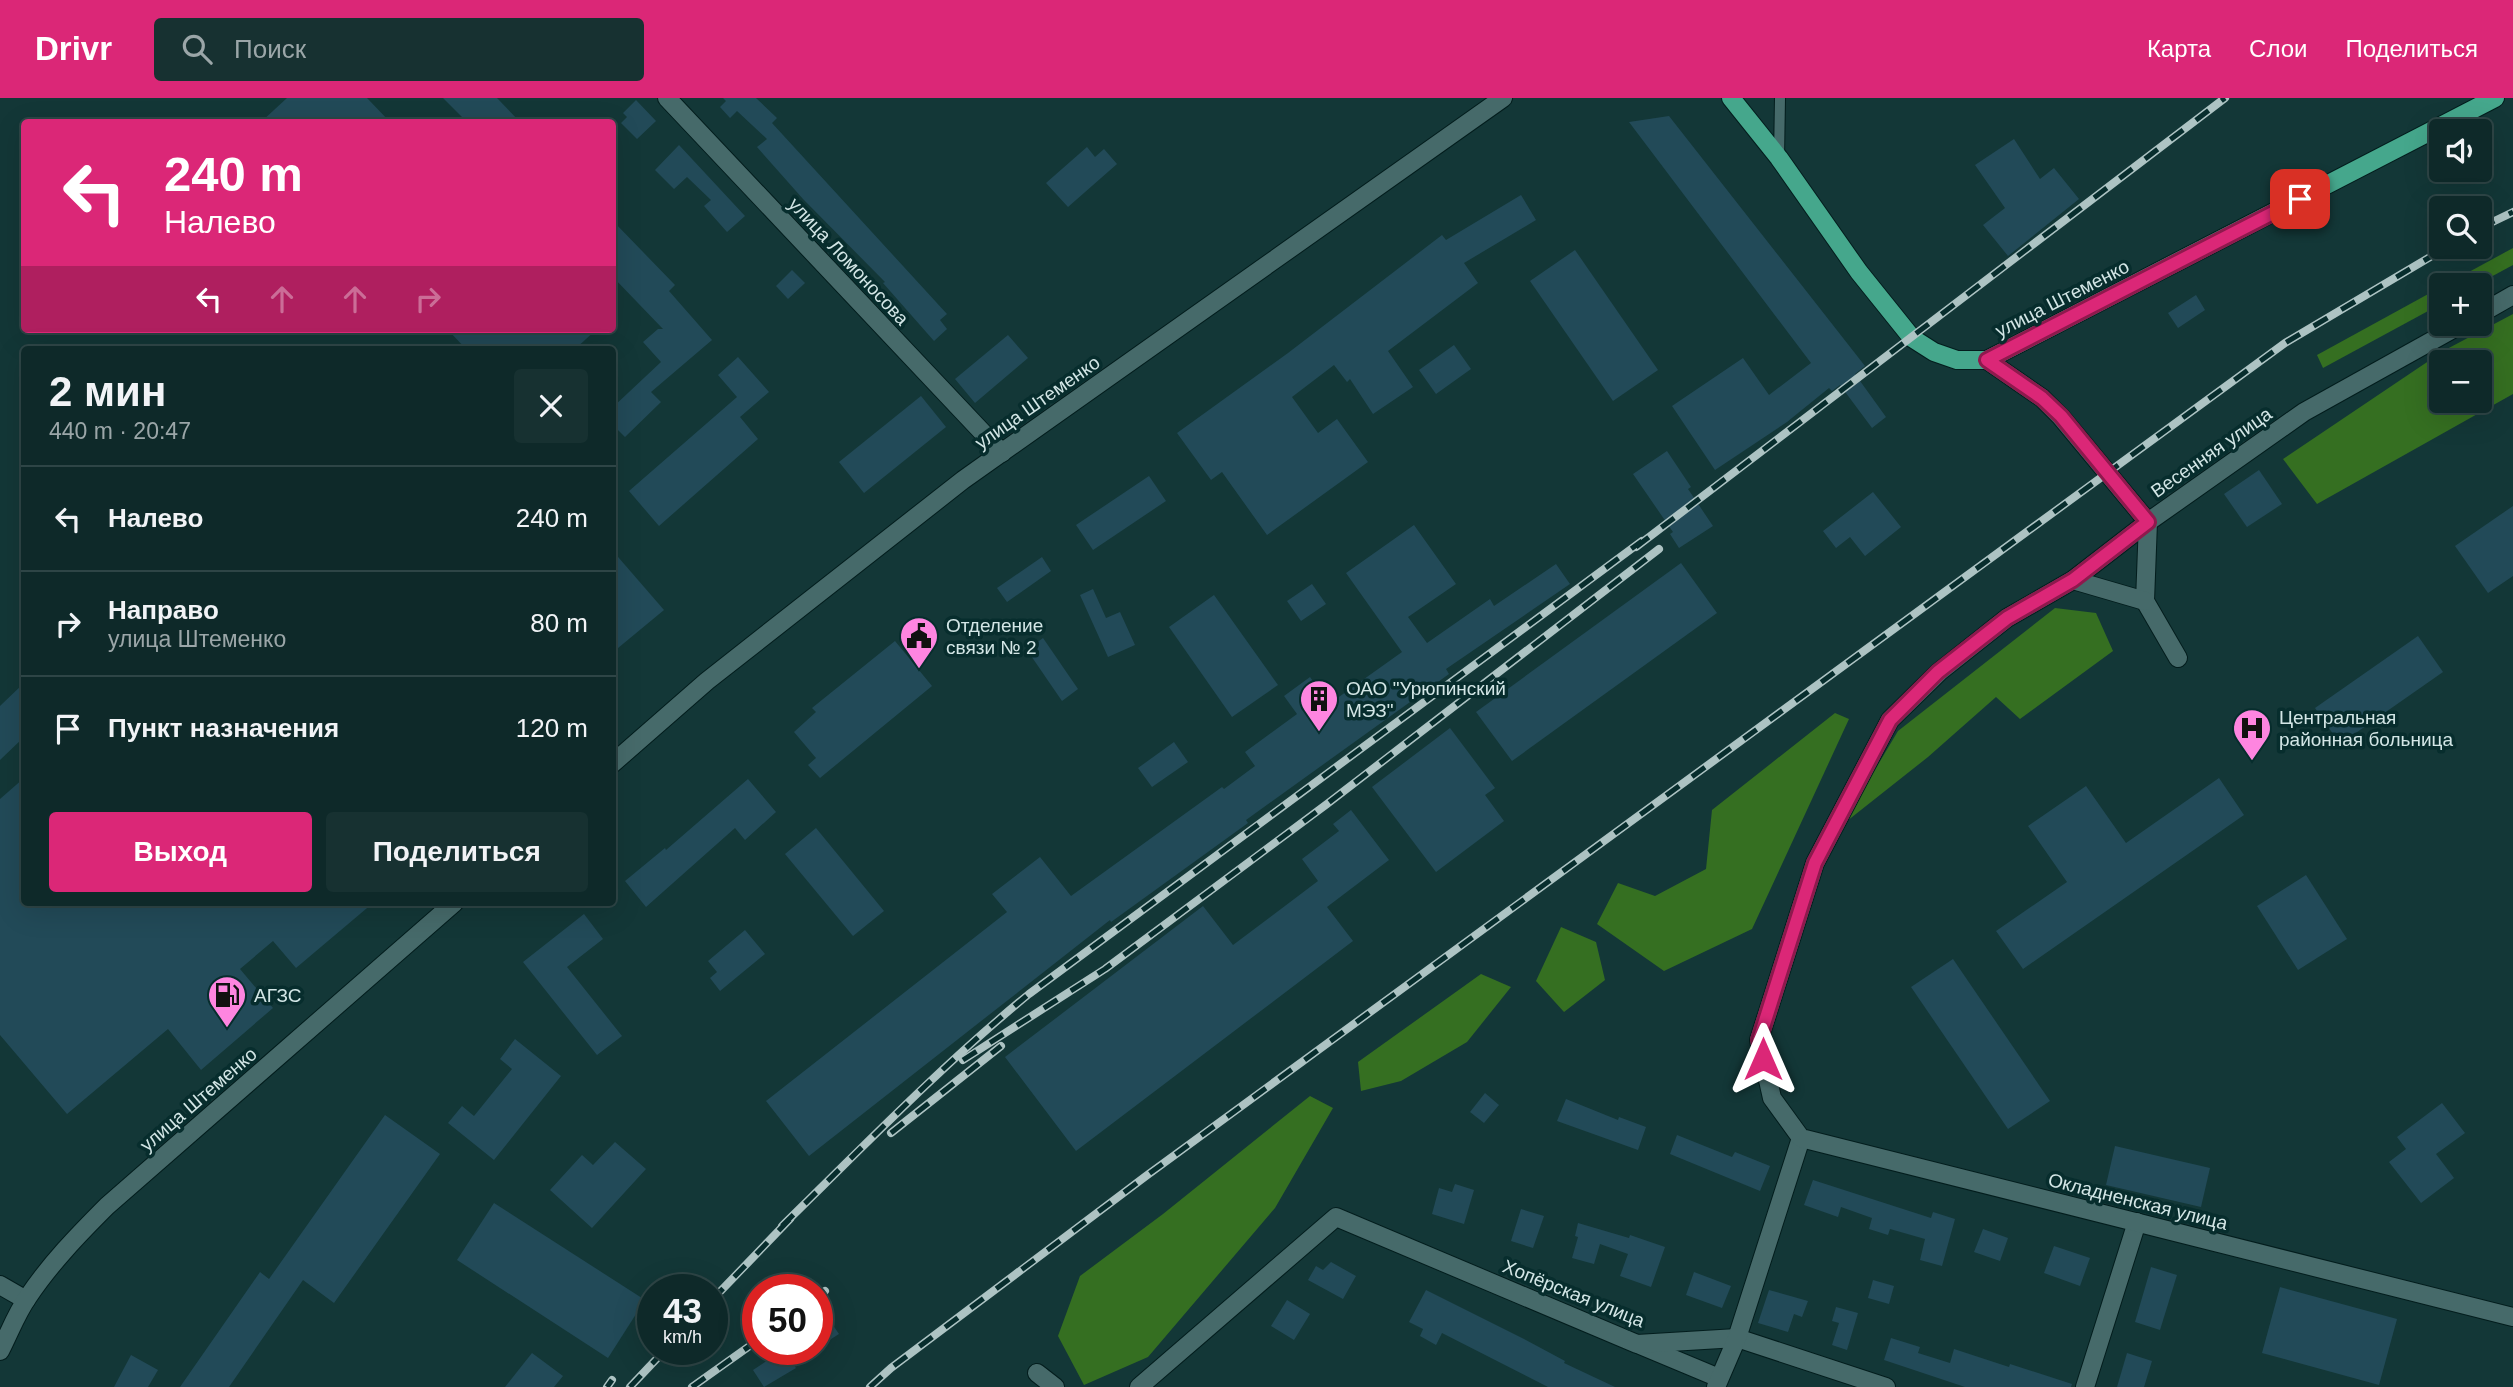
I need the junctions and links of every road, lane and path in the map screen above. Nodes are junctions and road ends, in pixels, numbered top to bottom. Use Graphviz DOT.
graph roads {
  1 [pos="667,98"];
  2 [pos="1503,98"];
  3 [pos="1731,98"];
  4 [pos="1780,98"];
  5 [pos="2495,98"];
  6 [pos="1779,158"];
  7 [pos="2513,295"];
  8 [pos="2492,307"];
  9 [pos="2440,336"];
  10 [pos="1987,360"];
  11 [pos="1002,453"];
  12 [pos="2148,522"];
  13 [pos="2073,580"];
  14 [pos="2145,601"];
  15 [pos="2178,658"];
  16 [pos="616,761"];
  17 [pos="451,906"];
  18 [pos="1801,1138"];
  19 [pos="2137,1222"];
  20 [pos="0,1285"];
  21 [pos="26,1300"];
  22 [pos="2513,1317"];
  23 [pos="1737,1338"];
  24 [pos="1637,1344"];
  25 [pos="0,1351"];
  26 [pos="1037,1373"];
  27 [pos="1717,1383"];
  28 [pos="1055,1387"];
  29 [pos="1139,1387"];
  30 [pos="1886,1387"];
  31 [pos="2085,1387"];
  1 -- 11 [label="main road, улица Ломоносова"];
  2 -- 11 [label="main road, улица Штеменко"];
  3 -- 6 [label="main road, улица Штеменко"];
  4 -- 6 [label="lane"];
  5 -- 10 [label="main road, улица Штеменко"];
  6 -- 10 [label="main road, улица Штеменко"];
  7 -- 8 [label="main road"];
  9 -- 12 [label="main road, Весенняя улица"];
  10 -- 12 [label="main road"];
  11 -- 16 [label="main road, улица Штеменко"];
  12 -- 13 [label="main road, Весенняя улица"];
  12 -- 14 [label="main road"];
  13 -- 14 [label="main road"];
  13 -- 18 [label="main road, Весенняя улица"];
  14 -- 15 [label="main road"];
  17 -- 21 [label="main road, улица Штеменко"];
  18 -- 19 [label="main road, Окладненская улица"];
  18 -- 23 [label="main road"];
  19 -- 22 [label="main road, Окладненская улица"];
  19 -- 31 [label="main road"];
  20 -- 21 [label="main road"];
  21 -- 25 [label="main road, улица Штеменко"];
  23 -- 24 [label="main road, Хопёрская улица"];
  23 -- 27 [label="main road"];
  23 -- 30 [label="main road, Хопёрская улица"];
  24 -- 27 [label="main road"];
  24 -- 29 [label="main road, Хопёрская улица"];
  26 -- 28 [label="main road"];
}
